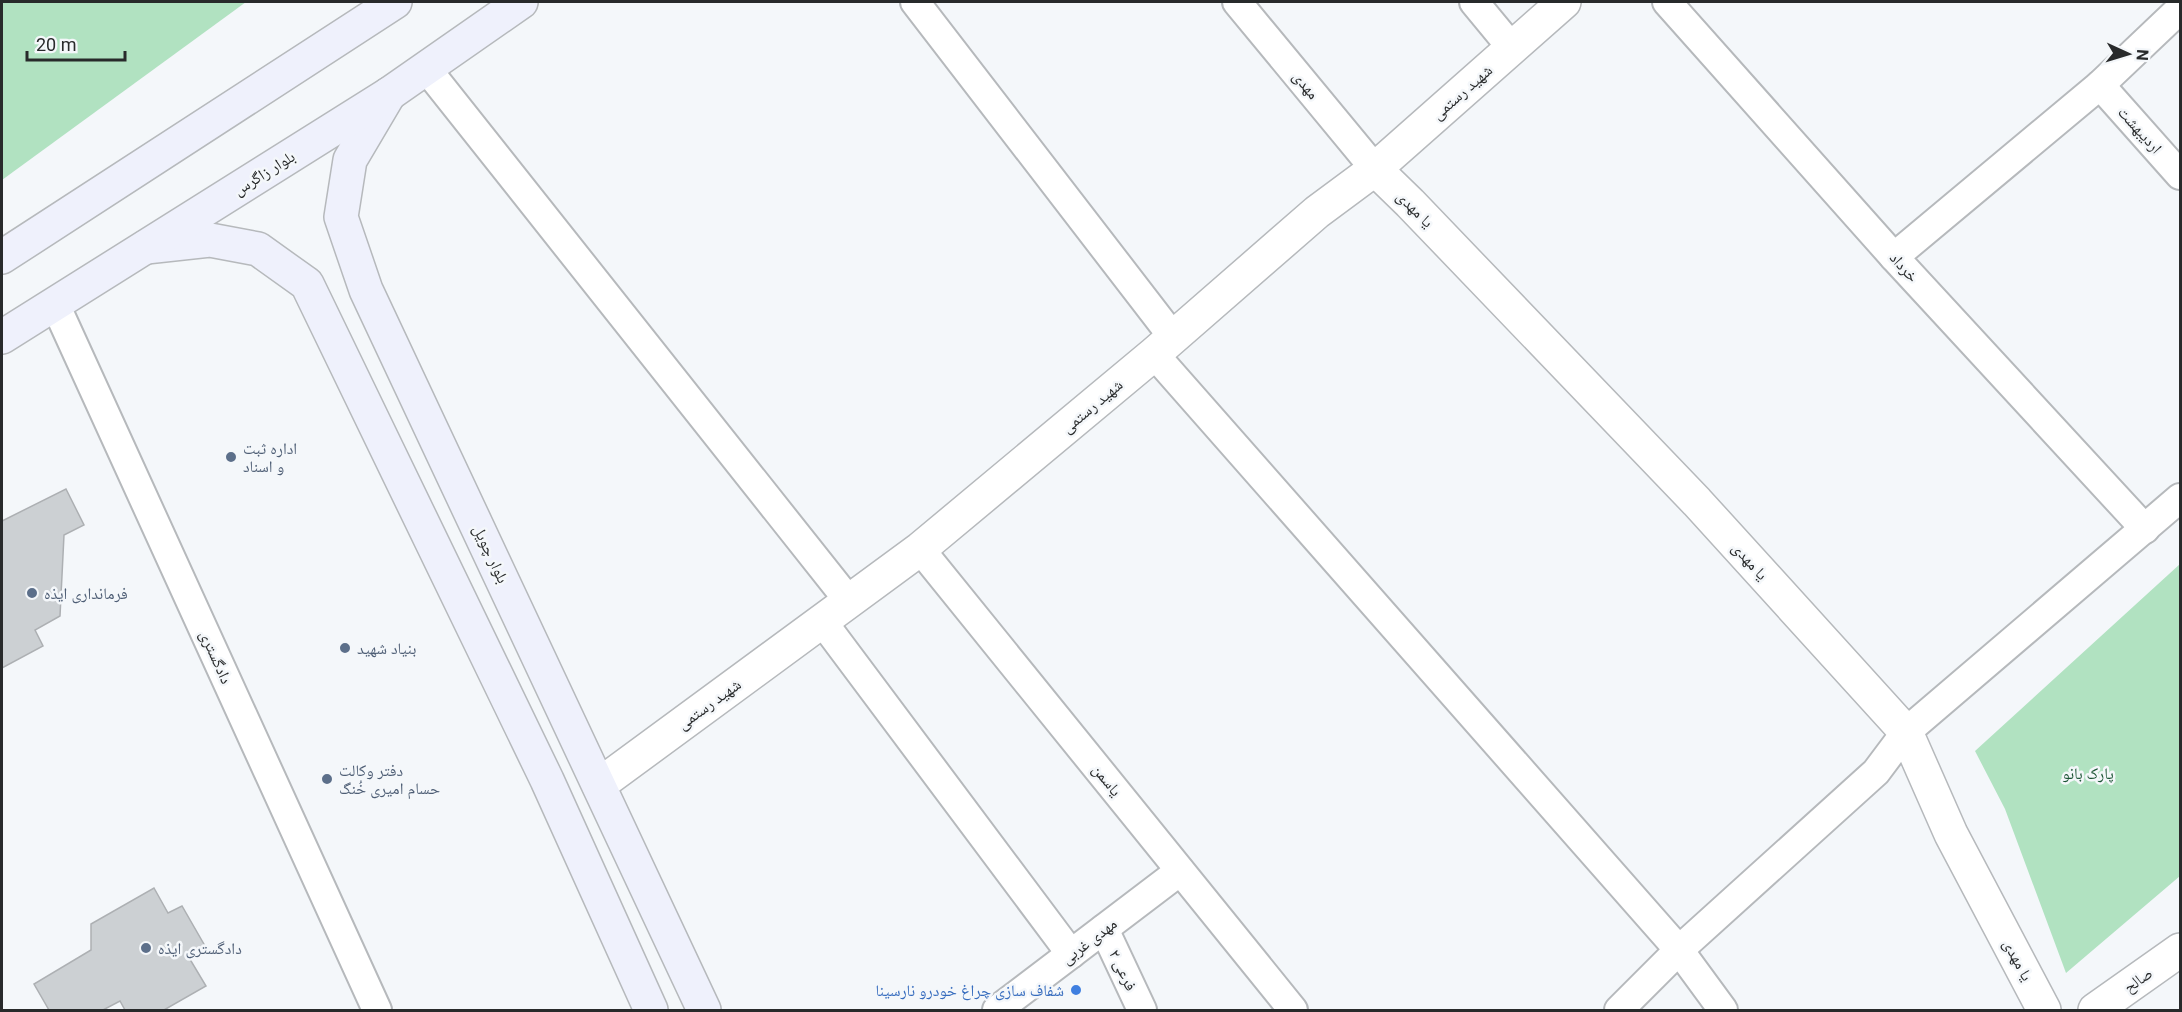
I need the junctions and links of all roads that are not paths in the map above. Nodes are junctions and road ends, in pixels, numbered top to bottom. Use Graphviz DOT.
graph roads {
  1 [pos="395,2"];
  2 [pos="521,2"];
  3 [pos="915,2"];
  4 [pos="1237,2"];
  5 [pos="1474,2"];
  6 [pos="1564,2"];
  7 [pos="1667,2"];
  8 [pos="2181,9"];
  9 [pos="1512,48"];
  10 [pos="426,68"];
  11 [pos="2100,85"];
  12 [pos="389,94"];
  13 [pos="1374,169"];
  14 [pos="2181,175"];
  15 [pos="146,247"];
  16 [pos="2,257"];
  17 [pos="1894,257"];
  18 [pos="55,304"];
  19 [pos="2,337"];
  20 [pos="1164,345"];
  21 [pos="2181,498"];
  22 [pos="2145,529"];
  23 [pos="920,549"];
  24 [pos="849,601"];
  25 [pos="822,621"];
  26 [pos="1906,732"];
  27 [pos="599,785"];
  28 [pos="1180,871"];
  29 [pos="1104,929"];
  30 [pos="1679,950"];
  31 [pos="2181,950"];
  32 [pos="1071,954"];
  33 [pos="377,1011"];
  34 [pos="651,1011"];
  35 [pos="704,1011"];
  36 [pos="997,1011"];
  37 [pos="1142,1011"];
  38 [pos="1293,1011"];
  39 [pos="1619,1011"];
  40 [pos="1723,1011"];
  41 [pos="2044,1011"];
  42 [pos="2095,1011"];
  1 -- 16 [label="main road"];
  2 -- 10 [label="main road, بلوار زاگرس"];
  3 -- 20 [label="street"];
  4 -- 13 [label="street, مهدی"];
  5 -- 9 [label="street"];
  6 -- 9 [label="street, شهید رستمی"];
  7 -- 17 [label="street, خرداد"];
  8 -- 11 [label="street"];
  9 -- 13 [label="street, شهید رستمی"];
  10 -- 12 [label="main road, بلوار زاگرس"];
  10 -- 24 [label="street"];
  11 -- 14 [label="street, اردیبهشت"];
  11 -- 17 [label="street"];
  12 -- 15 [label="main road, بلوار زاگرس"];
  12 -- 27 [label="main road, بلوار چویل"];
  13 -- 20 [label="street, شهید رستمی"];
  13 -- 26 [label="street, یا مهدی"];
  15 -- 18 [label="main road, بلوار زاگرس"];
  15 -- 34 [label="main road"];
  17 -- 22 [label="street, خرداد"];
  18 -- 19 [label="main road, بلوار زاگرس"];
  18 -- 33 [label="street, دادگستری"];
  20 -- 23 [label="street, شهید رستمی"];
  20 -- 30 [label="street"];
  21 -- 22 [label="street"];
  22 -- 26 [label="street"];
  23 -- 24 [label="street, شهید رستمی"];
  23 -- 28 [label="street, یاسمن"];
  24 -- 25 [label="street, شهید رستمی"];
  25 -- 27 [label="street, شهید رستمی"];
  25 -- 32 [label="street"];
  26 -- 30 [label="street"];
  26 -- 41 [label="street, یا مهدی"];
  27 -- 35 [label="main road, بلوار چویل"];
  28 -- 29 [label="street, مهدی غربی"];
  28 -- 38 [label="street, یاسمن"];
  29 -- 32 [label="street, مهدی غربی"];
  29 -- 37 [label="street, فرعی ۲"];
  30 -- 39 [label="street"];
  30 -- 40 [label="street"];
  31 -- 42 [label="street, صالح"];
  32 -- 36 [label="street, مهدی غربی"];
}
